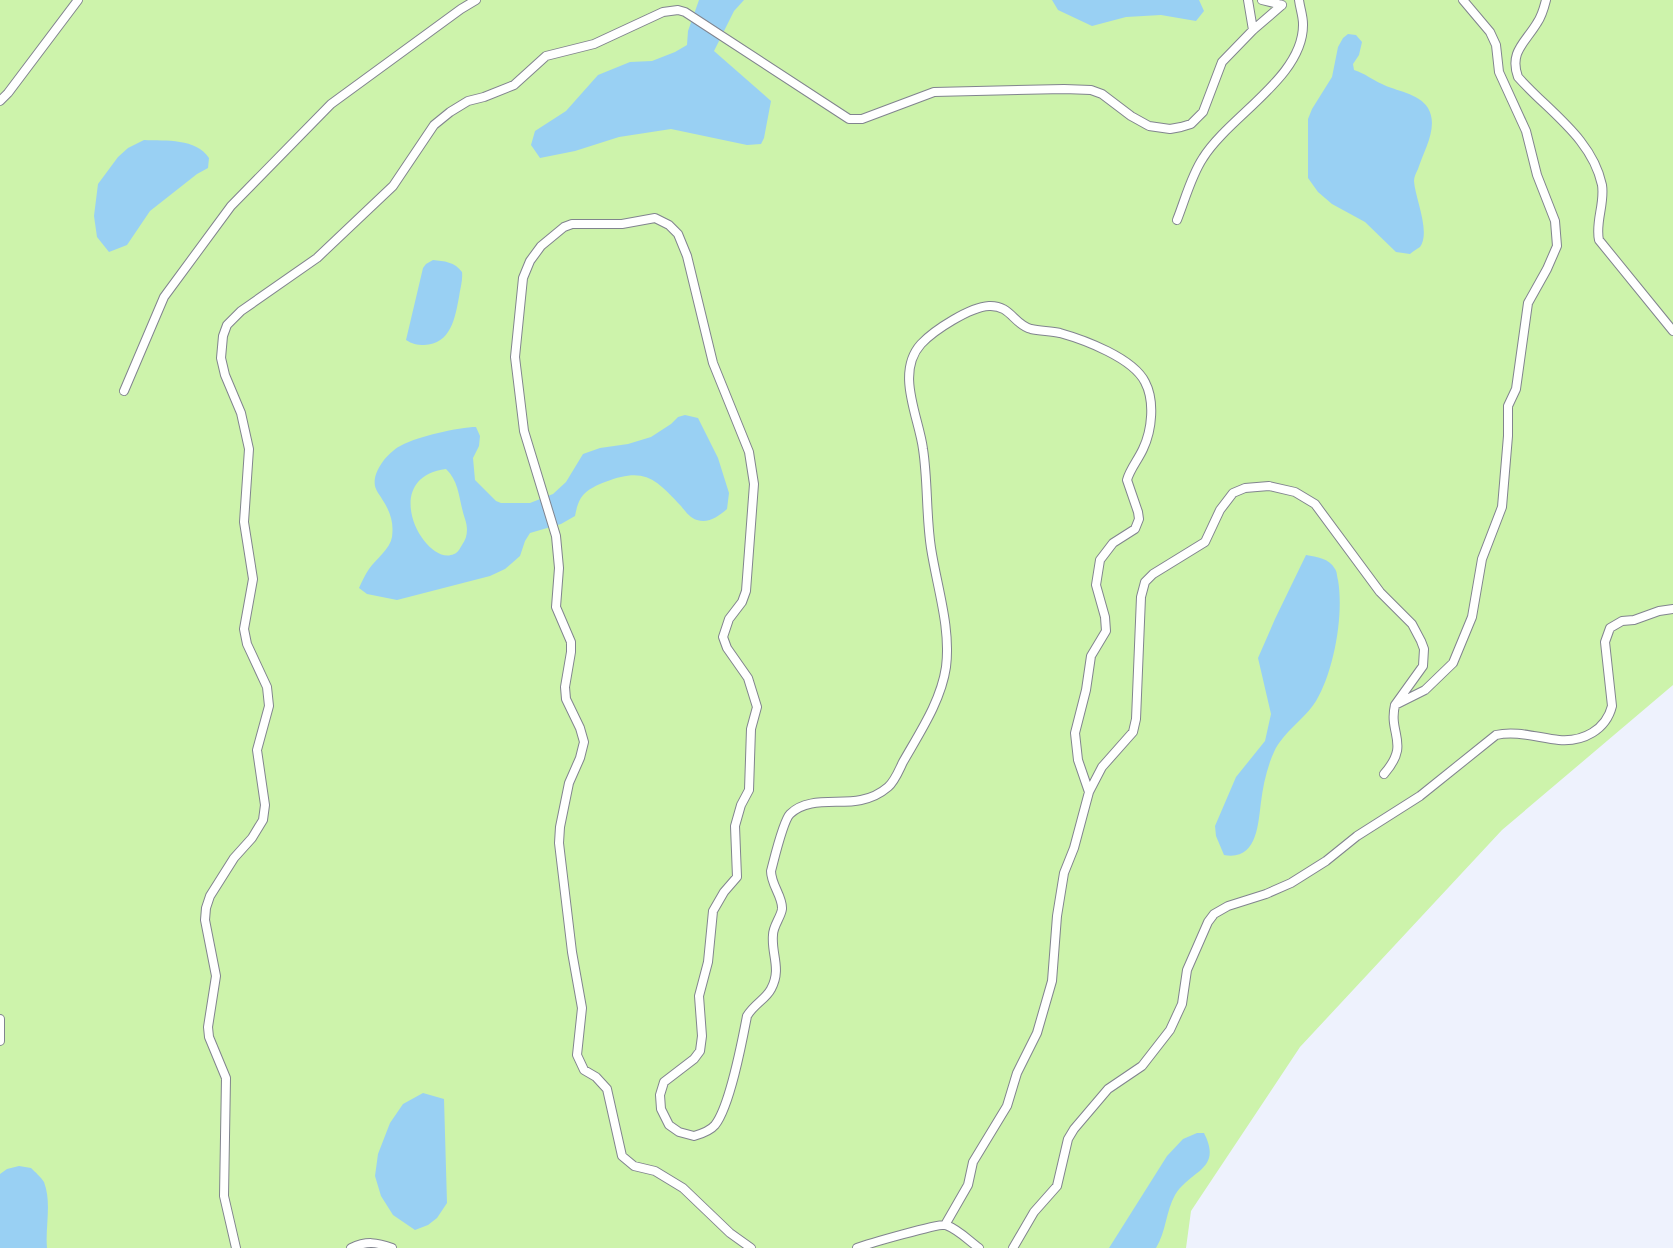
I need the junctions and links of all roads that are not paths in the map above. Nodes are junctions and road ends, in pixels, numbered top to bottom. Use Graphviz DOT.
graph roads {
  1 [pos="78,0"];
  2 [pos="465,0"];
  3 [pos="476,0"];
  4 [pos="1248,0"];
  5 [pos="1262,0"];
  6 [pos="1299,0"];
  7 [pos="1463,0"];
  8 [pos="1546,0"];
  9 [pos="461,9"];
  10 [pos="1253,30"];
  11 [pos="0,100"];
  12 [pos="1177,220"];
  13 [pos="1673,331"];
  14 [pos="124,391"];
  15 [pos="1673,610"];
  16 [pos="1395,705"];
  17 [pos="1384,774"];
  18 [pos="1089,792"];
  19 [pos="0,1019"];
  20 [pos="0,1041"];
  21 [pos="945,1224"];
  22 [pos="236,1248"];
  23 [pos="351,1248"];
  24 [pos="392,1248"];
  25 [pos="751,1248"];
  26 [pos="857,1248"];
  27 [pos="979,1248"];
  28 [pos="1013,1248"];
  1 -- 11 [label="lane"];
  2 -- 9 [label="lane"];
  3 -- 9 [label="lane"];
  4 -- 10 [label="lane"];
  5 -- 10 [label="lane"];
  6 -- 12 [label="lane"];
  7 -- 16 [label="lane"];
  8 -- 13 [label="lane"];
  9 -- 14 [label="lane"];
  10 -- 22 [label="lane"];
  15 -- 28 [label="lane"];
  16 -- 17 [label="lane"];
  16 -- 18 [label="lane"];
  18 -- 21 [label="lane"];
  18 -- 25 [label="lane"];
  19 -- 20 [label="lane"];
  21 -- 26 [label="lane"];
  21 -- 27 [label="lane"];
  23 -- 24 [label="lane"];
}
